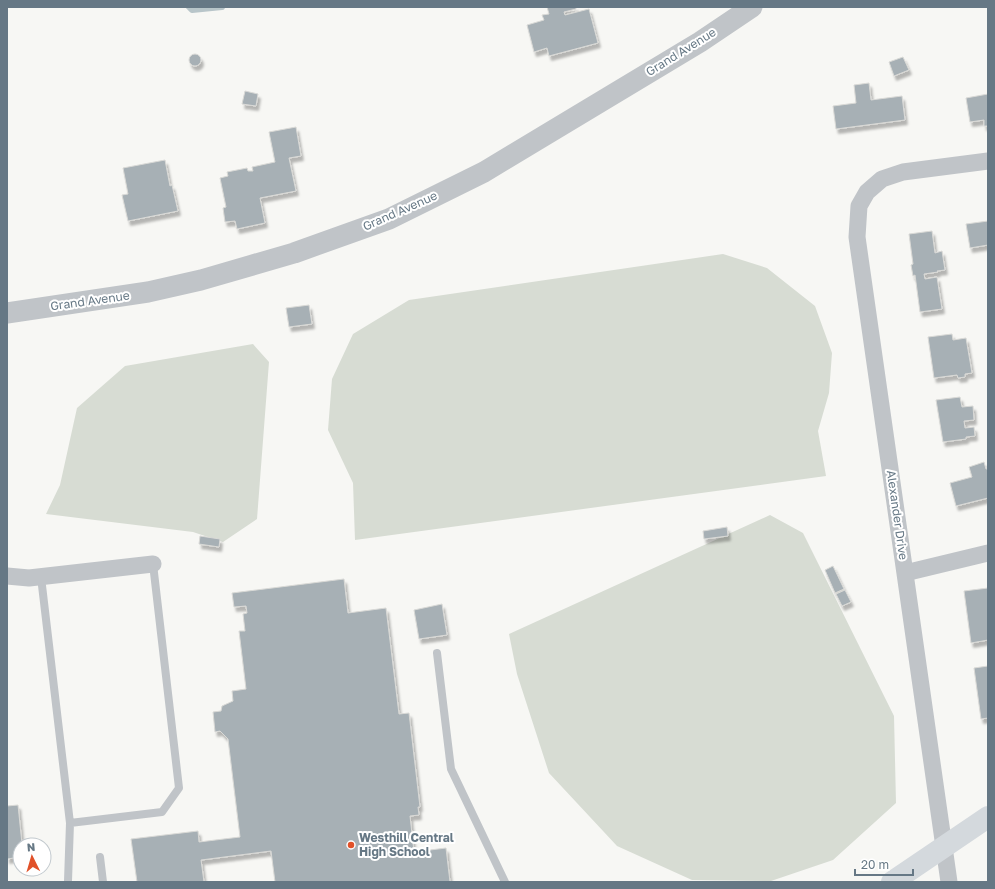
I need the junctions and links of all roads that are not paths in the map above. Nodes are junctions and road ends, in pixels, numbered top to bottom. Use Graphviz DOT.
graph roads {
  1 [pos="752,7"];
  2 [pos="988,161"];
  3 [pos="7,313"];
  4 [pos="988,553"];
  5 [pos="153,564"];
  6 [pos="905,573"];
  7 [pos="7,576"];
  8 [pos="40,576"];
  9 [pos="437,653"];
  10 [pos="988,817"];
  11 [pos="70,823"];
  12 [pos="944,847"];
  13 [pos="100,857"];
  14 [pos="65,882"];
  15 [pos="103,882"];
  16 [pos="505,882"];
  17 [pos="892,882"];
  18 [pos="949,882"];
  1 -- 3 [label="street, Grand Avenue"];
  2 -- 6 [label="street, Alexander Drive"];
  4 -- 6 [label="street"];
  5 -- 8 [label="street"];
  5 -- 11 [label="lane"];
  6 -- 12 [label="street, Alexander Drive"];
  7 -- 8 [label="street"];
  8 -- 11 [label="lane"];
  9 -- 16 [label="lane"];
  10 -- 12 [label="main road"];
  11 -- 14 [label="lane"];
  12 -- 17 [label="main road"];
  12 -- 18 [label="street, Alexander Drive"];
  13 -- 15 [label="lane"];
}
